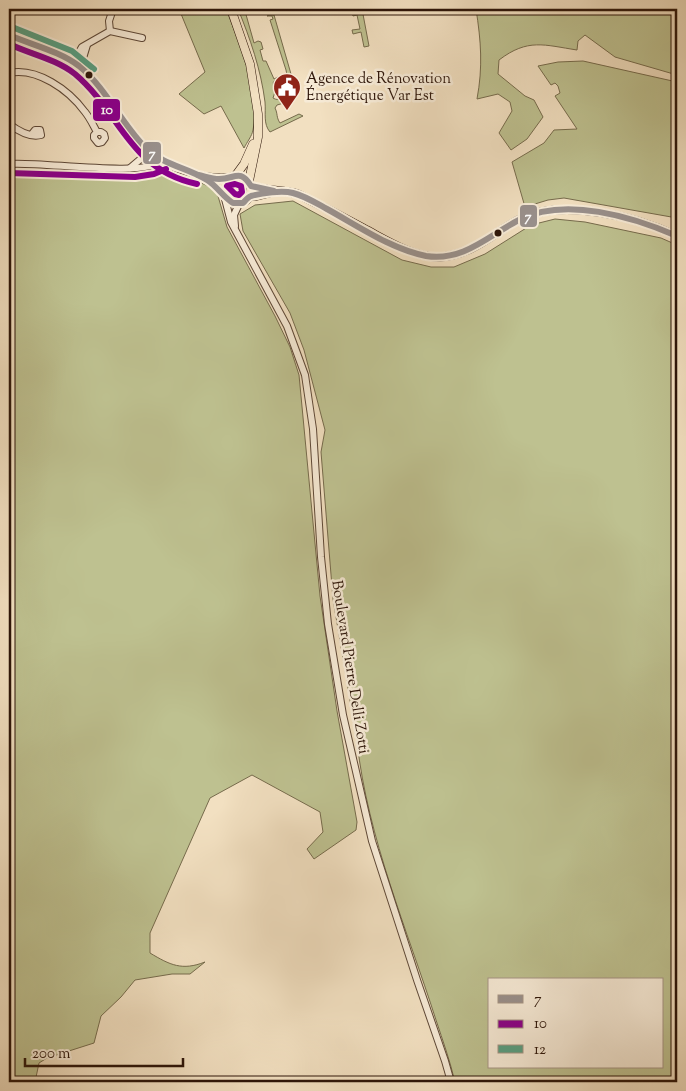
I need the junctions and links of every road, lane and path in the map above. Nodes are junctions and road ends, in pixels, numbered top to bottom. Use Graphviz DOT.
graph roads {
  1 [pos="231,9"];
  2 [pos="112,12"];
  3 [pos="110,31"];
  4 [pos="9,35"];
  5 [pos="142,38"];
  6 [pos="87,44"];
  7 [pos="73,63"];
  8 [pos="80,68"];
  9 [pos="9,73"];
  10 [pos="9,125"];
  11 [pos="258,125"];
  12 [pos="97,132"];
  13 [pos="31,135"];
  14 [pos="150,151"];
  15 [pos="162,161"];
  16 [pos="9,164"];
  17 [pos="130,168"];
  18 [pos="200,176"];
  19 [pos="232,176"];
  20 [pos="250,184"];
  21 [pos="277,191"];
  22 [pos="250,196"];
  23 [pos="224,197"];
  24 [pos="239,204"];
  25 [pos="235,228"];
  26 [pos="677,236"];
  27 [pos="451,1082"];
  1 -- 11 [label="main road"];
  2 -- 3 [label="street"];
  3 -- 5 [label="street"];
  3 -- 6 [label="street"];
  4 -- 7 [label="street"];
  6 -- 7 [label="street"];
  6 -- 8 [label="street"];
  7 -- 8 [label="street"];
  8 -- 14 [label="street"];
  9 -- 12 [label="street"];
  10 -- 13 [label="street"];
  11 -- 19 [label="main road"];
  11 -- 20 [label="main road"];
  14 -- 15 [label="street"];
  14 -- 17 [label="street"];
  15 -- 17 [label="street"];
  15 -- 18 [label="street"];
  16 -- 17 [label="street"];
  18 -- 19 [label="street"];
  18 -- 23 [label="street"];
  19 -- 20 [label="main road"];
  19 -- 23 [label="main road"];
  20 -- 21 [label="main road"];
  20 -- 22 [label="main road"];
  21 -- 22 [label="main road"];
  21 -- 26 [label="main road"];
  22 -- 24 [label="main road"];
  23 -- 24 [label="main road"];
  23 -- 25 [label="street, Boulevard Pierre Delli Zotti"];
  24 -- 25 [label="street"];
  25 -- 27 [label="street, Boulevard Pierre Delli Zotti"];
}
